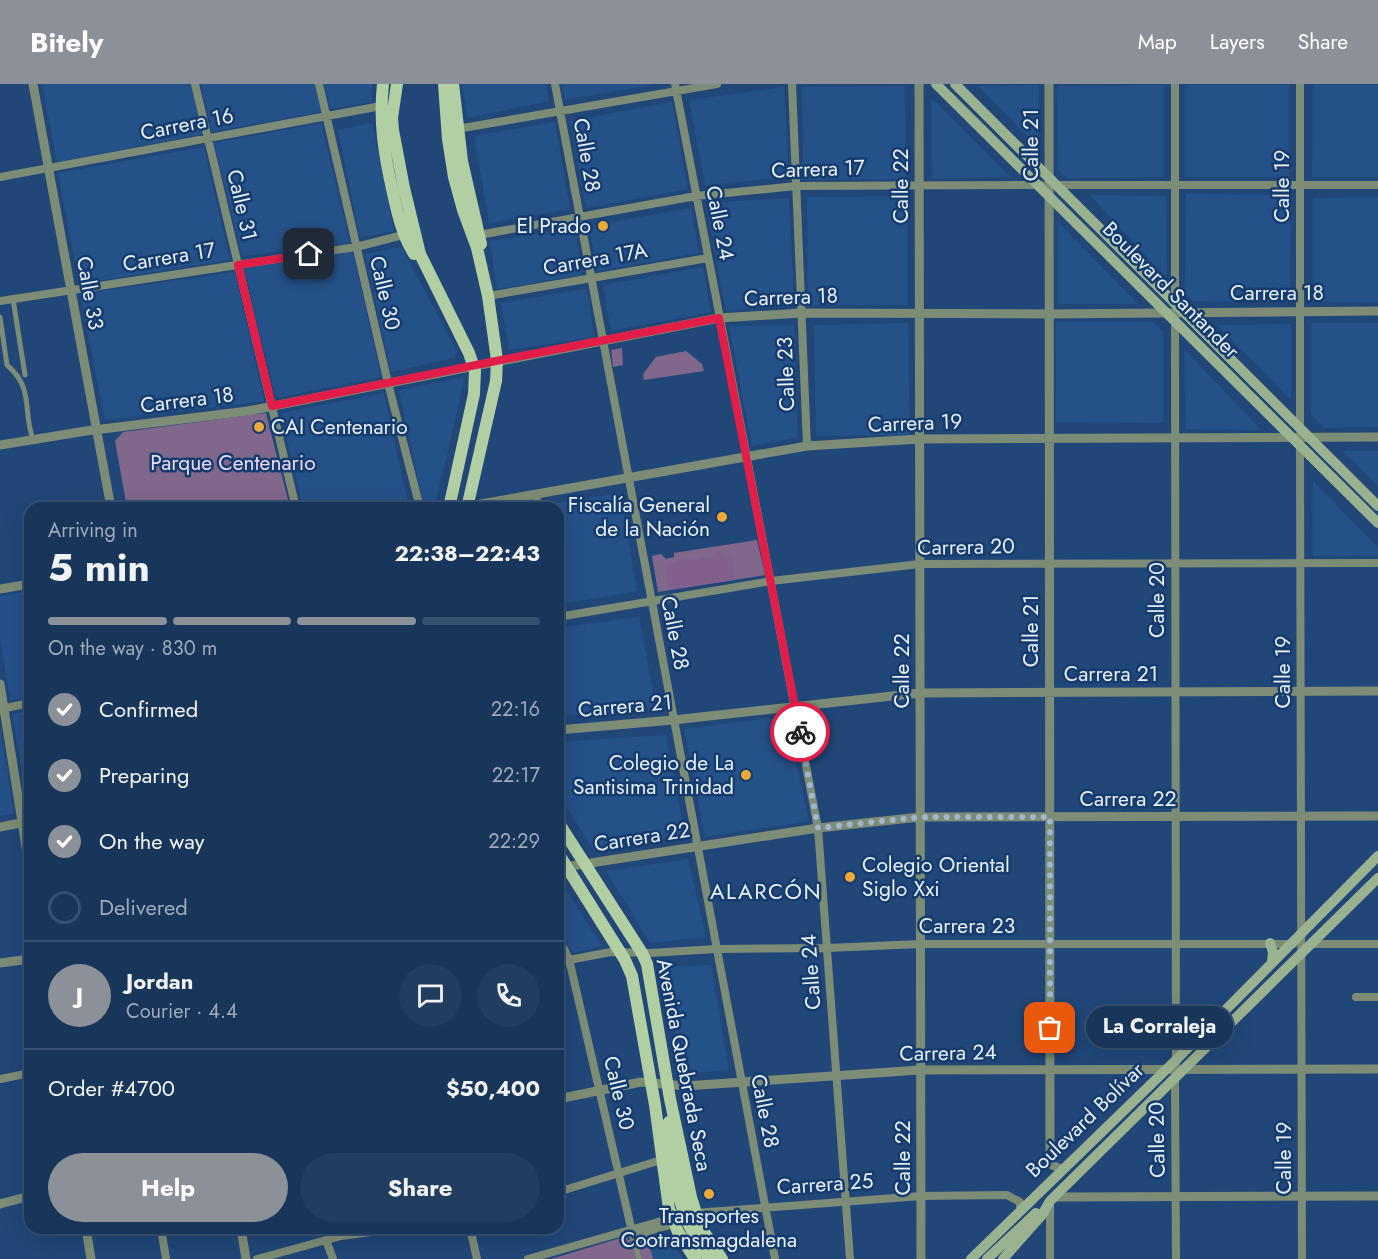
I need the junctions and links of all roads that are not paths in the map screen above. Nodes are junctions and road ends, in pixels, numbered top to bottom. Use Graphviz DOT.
graph roads {
  1 [pos="33,84"];
  2 [pos="195,84"];
  3 [pos="319,84"];
  4 [pos="383,84"];
  5 [pos="397,84"];
  6 [pos="444,84"];
  7 [pos="453,84"];
  8 [pos="555,84"];
  9 [pos="717,84"];
  10 [pos="792,84"];
  11 [pos="919,84"];
  12 [pos="936,84"];
  13 [pos="955,84"];
  14 [pos="1048,84"];
  15 [pos="1174,84"];
  16 [pos="1300,84"];
  17 [pos="676,88"];
  18 [pos="381,106"];
  19 [pos="560,111"];
  20 [pos="326,116"];
  21 [pos="457,129"];
  22 [pos="208,138"];
  23 [pos="49,168"];
  24 [pos="0,177"];
  25 [pos="1175,185"];
  26 [pos="1300,185"];
  27 [pos="1378,185"];
  28 [pos="796,186"];
  29 [pos="919,186"];
  30 [pos="1048,186"];
  31 [pos="696,196"];
  32 [pos="580,217"];
  33 [pos="410,229"];
  34 [pos="480,235"];
  35 [pos="356,247"];
  36 [pos="708,258"];
  37 [pos="238,265"];
  38 [pos="591,278"];
  39 [pos="71,290"];
  40 [pos="488,296"];
  41 [pos="13,299"];
  42 [pos="0,301"];
  43 [pos="1300,311"];
  44 [pos="1378,311"];
  45 [pos="1175,312"];
  46 [pos="802,313"];
  47 [pos="919,314"];
  48 [pos="1049,314"];
  49 [pos="0,317"];
  50 [pos="719,318"];
  51 [pos="603,340"];
  52 [pos="497,360"];
  53 [pos="474,365"];
  54 [pos="25,375"];
  55 [pos="388,383"];
  56 [pos="272,406"];
  57 [pos="96,430"];
  58 [pos="1300,437"];
  59 [pos="1378,437"];
  60 [pos="1049,438"];
  61 [pos="1175,438"];
  62 [pos="33,439"];
  63 [pos="919,439"];
  64 [pos="0,445"];
  65 [pos="807,446"];
  66 [pos="747,457"];
  67 [pos="628,478"];
  68 [pos="536,495"];
  69 [pos="110,502"];
  70 [pos="295,502"];
  71 [pos="418,502"];
  72 [pos="450,502"];
  73 [pos="466,502"];
  74 [pos="497,502"];
  75 [pos="537,502"];
  76 [pos="1378,506"];
  77 [pos="1378,523"];
  78 [pos="920,564"];
  79 [pos="1049,564"];
  80 [pos="1175,564"];
  81 [pos="1300,564"];
  82 [pos="1378,564"];
  83 [pos="771,581"];
  84 [pos="24,585"];
  85 [pos="0,589"];
  86 [pos="651,602"];
  87 [pos="564,616"];
  88 [pos="0,684"];
  89 [pos="1301,691"];
  90 [pos="1378,691"];
  91 [pos="1175,692"];
  92 [pos="920,693"];
  93 [pos="1049,693"];
  94 [pos="24,704"];
  95 [pos="795,707"];
  96 [pos="2,708"];
  97 [pos="673,720"];
  98 [pos="564,729"];
  99 [pos="24,812"];
  100 [pos="1378,816"];
  101 [pos="920,817"];
  102 [pos="1050,817"];
  103 [pos="1175,817"];
  104 [pos="1301,817"];
  105 [pos="24,822"];
  106 [pos="0,827"];
  107 [pos="818,828"];
  108 [pos="564,832"];
  109 [pos="697,847"];
  110 [pos="1378,856"];
  111 [pos="584,864"];
  112 [pos="564,867"];
  113 [pos="564,870"];
  114 [pos="1378,878"];
  115 [pos="1270,943"];
  116 [pos="920,944"];
  117 [pos="1050,944"];
  118 [pos="1176,944"];
  119 [pos="1301,944"];
  120 [pos="1378,944"];
  121 [pos="828,948"];
  122 [pos="564,949"];
  123 [pos="716,949"];
  124 [pos="620,952"];
  125 [pos="642,953"];
  126 [pos="569,959"];
  127 [pos="24,960"];
  128 [pos="564,960"];
  129 [pos="1272,962"];
  130 [pos="0,963"];
  131 [pos="1356,997"];
  132 [pos="1378,997"];
  133 [pos="1050,1069"];
  134 [pos="1176,1069"];
  135 [pos="1301,1069"];
  136 [pos="1378,1069"];
  137 [pos="920,1070"];
  138 [pos="24,1074"];
  139 [pos="837,1075"];
  140 [pos="0,1079"];
  141 [pos="651,1082"];
  142 [pos="741,1082"];
  143 [pos="669,1086"];
  144 [pos="599,1090"];
  145 [pos="564,1098"];
  146 [pos="670,1099"];
  147 [pos="661,1160"];
  148 [pos="1063,1170"];
  149 [pos="618,1173"];
  150 [pos="564,1190"];
  151 [pos="921,1196"];
  152 [pos="1302,1196"];
  153 [pos="1378,1196"];
  154 [pos="1176,1197"];
  155 [pos="24,1198"];
  156 [pos="1052,1199"];
  157 [pos="846,1201"];
  158 [pos="0,1204"];
  159 [pos="765,1206"];
  160 [pos="1020,1210"];
  161 [pos="695,1213"];
  162 [pos="673,1221"];
  163 [pos="632,1233"];
  164 [pos="87,1234"];
  165 [pos="162,1234"];
  166 [pos="242,1234"];
  167 [pos="363,1234"];
  168 [pos="471,1234"];
  169 [pos="326,1240"];
  170 [pos="91,1259"];
  171 [pos="166,1259"];
  172 [pos="246,1259"];
  173 [pos="257,1259"];
  174 [pos="333,1259"];
  175 [pos="477,1259"];
  176 [pos="528,1259"];
  177 [pos="639,1259"];
  178 [pos="694,1259"];
  179 [pos="709,1259"];
  180 [pos="722,1259"];
  181 [pos="774,1259"];
  182 [pos="850,1259"];
  183 [pos="921,1259"];
  184 [pos="971,1259"];
  185 [pos="987,1259"];
  186 [pos="1003,1259"];
  187 [pos="1050,1259"];
  188 [pos="1176,1259"];
  189 [pos="1302,1259"];
  1 -- 23 [label="street, Calle 33"];
  2 -- 22 [label="street, Calle 31"];
  3 -- 20 [label="street, Calle 30"];
  4 -- 18 [label="main road"];
  5 -- 33 [label="main road"];
  6 -- 40 [label="main road"];
  7 -- 21 [label="main road"];
  8 -- 19 [label="street, Calle 28"];
  9 -- 17 [label="street"];
  10 -- 28 [label="street, Calle 23"];
  11 -- 29 [label="street, Calle 22"];
  12 -- 30 [label="main road, Boulevard Santander"];
  13 -- 30 [label="main road, Boulevard Santander"];
  14 -- 30 [label="street, Calle 21"];
  15 -- 25 [label="street, Calle 20"];
  16 -- 26 [label="street, Calle 19"];
  17 -- 19 [label="street"];
  17 -- 31 [label="street, Calle 24"];
  18 -- 20 [label="street, Carrera 16"];
  18 -- 33 [label="main road"];
  19 -- 21 [label="street"];
  19 -- 32 [label="street, Calle 28"];
  20 -- 22 [label="street, Carrera 16"];
  20 -- 35 [label="street, Calle 30"];
  21 -- 34 [label="main road"];
  22 -- 23 [label="street, Carrera 16"];
  22 -- 37 [label="street, Calle 31"];
  23 -- 24 [label="street, Carrera 16"];
  23 -- 39 [label="street, Calle 33"];
  25 -- 26 [label="street, Carrera 17"];
  25 -- 30 [label="street, Carrera 17"];
  25 -- 45 [label="street, Calle 20"];
  26 -- 27 [label="street, Carrera 17"];
  26 -- 43 [label="street, Calle 19"];
  28 -- 29 [label="street, Carrera 17"];
  28 -- 31 [label="street, Carrera 17"];
  28 -- 46 [label="street, Calle 23"];
  29 -- 30 [label="street, Carrera 17"];
  29 -- 47 [label="street, Calle 22"];
  30 -- 45 [label="main road, Boulevard Santander"];
  30 -- 48 [label="street, Calle 21"];
  31 -- 32 [label="street, Carrera 17"];
  31 -- 36 [label="street, Calle 24"];
  32 -- 34 [label="street, Carrera 17"];
  32 -- 38 [label="street, Calle 28"];
  33 -- 35 [label="street, Carrera 17"];
  33 -- 53 [label="main road"];
  34 -- 40 [label="main road"];
  35 -- 37 [label="street, Carrera 17"];
  35 -- 55 [label="street, Calle 30"];
  36 -- 38 [label="street, Carrera 17A"];
  36 -- 50 [label="street, Calle 24"];
  37 -- 39 [label="street, Carrera 17"];
  37 -- 56 [label="street, Calle 31"];
  38 -- 40 [label="street, Carrera 17A"];
  38 -- 51 [label="street, Calle 28"];
  39 -- 41 [label="street, Carrera 17"];
  39 -- 57 [label="street, Calle 33"];
  40 -- 52 [label="main road"];
  41 -- 42 [label="street, Carrera 17"];
  41 -- 54 [label="street"];
  43 -- 44 [label="street, Carrera 18"];
  43 -- 45 [label="street, Carrera 18"];
  43 -- 58 [label="street, Calle 19"];
  45 -- 48 [label="street, Carrera 18"];
  45 -- 58 [label="main road, Boulevard Santander"];
  45 -- 61 [label="street, Calle 20"];
  46 -- 47 [label="street, Carrera 18"];
  46 -- 50 [label="street, Carrera 18"];
  46 -- 65 [label="street, Calle 23"];
  47 -- 48 [label="street, Carrera 18"];
  47 -- 63 [label="street, Calle 22"];
  48 -- 60 [label="street, Calle 21"];
  49 -- 62 [label="street"];
  50 -- 51 [label="street, Carrera 18"];
  50 -- 66 [label="street, Calle 24"];
  51 -- 52 [label="street, Carrera 18"];
  51 -- 67 [label="street, Calle 28"];
  52 -- 53 [label="street, Carrera 18"];
  52 -- 73 [label="main road"];
  53 -- 55 [label="street, Carrera 18"];
  53 -- 72 [label="main road"];
  55 -- 56 [label="street, Carrera 18"];
  55 -- 71 [label="street, Calle 30"];
  56 -- 57 [label="street, Carrera 18"];
  56 -- 70 [label="street, Calle 31"];
  57 -- 62 [label="street, Carrera 18"];
  57 -- 69 [label="street, Calle 33"];
  58 -- 59 [label="street, Carrera 19"];
  58 -- 61 [label="street, Carrera 19"];
  58 -- 76 [label="main road, Boulevard Santander"];
  58 -- 77 [label="main road, Boulevard Santander"];
  58 -- 81 [label="street, Calle 19"];
  60 -- 61 [label="street, Carrera 19"];
  60 -- 63 [label="street, Carrera 19"];
  60 -- 79 [label="street, Calle 21"];
  61 -- 80 [label="street, Calle 20"];
  62 -- 64 [label="street, Carrera 18"];
  63 -- 65 [label="street, Carrera 19"];
  63 -- 78 [label="street, Calle 22"];
  65 -- 66 [label="street, Carrera 19"];
  66 -- 67 [label="street, Carrera 19"];
  66 -- 83 [label="street, Calle 24"];
  67 -- 68 [label="street, Carrera 19"];
  67 -- 86 [label="street, Calle 28"];
  68 -- 74 [label="street, Carrera 19"];
  68 -- 75 [label="street"];
  78 -- 79 [label="street, Carrera 20"];
  78 -- 83 [label="street, Carrera 20"];
  78 -- 92 [label="street, Calle 22"];
  79 -- 80 [label="street, Carrera 20"];
  79 -- 93 [label="street, Calle 21"];
  80 -- 81 [label="street, Carrera 20"];
  80 -- 91 [label="street, Calle 20"];
  81 -- 82 [label="street, Carrera 20"];
  81 -- 89 [label="street, Calle 19"];
  83 -- 86 [label="street, Carrera 20"];
  83 -- 95 [label="street, Calle 24"];
  84 -- 85 [label="street"];
  86 -- 87 [label="street, Carrera 20"];
  86 -- 97 [label="street, Calle 28"];
  88 -- 96 [label="street"];
  89 -- 90 [label="street, Carrera 21"];
  89 -- 91 [label="street, Carrera 21"];
  89 -- 104 [label="street, Calle 19"];
  91 -- 93 [label="street, Carrera 21"];
  91 -- 103 [label="street, Calle 20"];
  92 -- 93 [label="street, Carrera 21"];
  92 -- 95 [label="street, Carrera 21"];
  92 -- 101 [label="street, Calle 22"];
  93 -- 102 [label="street, Calle 21"];
  94 -- 96 [label="street"];
  95 -- 97 [label="street, Carrera 21"];
  95 -- 107 [label="street, Calle 24"];
  96 -- 99 [label="street"];
  97 -- 98 [label="street, Carrera 21"];
  97 -- 109 [label="street, Calle 28"];
  100 -- 104 [label="street, Carrera 22"];
  101 -- 102 [label="street, Carrera 22"];
  101 -- 107 [label="street, Carrera 22"];
  101 -- 116 [label="street, Calle 22"];
  102 -- 103 [label="street, Carrera 22"];
  102 -- 117 [label="street, Calle 21"];
  103 -- 104 [label="street, Carrera 22"];
  103 -- 118 [label="street, Calle 20"];
  104 -- 119 [label="street, Calle 19"];
  105 -- 106 [label="street"];
  107 -- 109 [label="street, Carrera 22"];
  107 -- 121 [label="street, Calle 24"];
  108 -- 111 [label="main road, Avenida Quebrada Seca"];
  109 -- 111 [label="street, Carrera 22"];
  109 -- 123 [label="street, Calle 28"];
  110 -- 119 [label="main road, Boulevard Bolívar"];
  111 -- 112 [label="street, Carrera 22"];
  111 -- 125 [label="main road, Avenida Quebrada Seca"];
  113 -- 124 [label="main road, Avenida Quebrada Seca"];
  114 -- 119 [label="main road, Boulevard Bolívar"];
  115 -- 118 [label="street, Carrera 23"];
  115 -- 119 [label="street, Carrera 23"];
  115 -- 129 [label="main road"];
  116 -- 117 [label="street, Carrera 23"];
  116 -- 121 [label="street, Carrera 23"];
  116 -- 137 [label="street, Calle 22"];
  117 -- 118 [label="street, Carrera 23"];
  117 -- 133 [label="street, Calle 21"];
  118 -- 134 [label="street, Calle 20"];
  119 -- 120 [label="street, Carrera 23"];
  119 -- 129 [label="main road, Boulevard Bolívar"];
  119 -- 134 [label="main road, Boulevard Bolívar"];
  119 -- 135 [label="street, Calle 19"];
  121 -- 123 [label="street, Carrera 23"];
  121 -- 139 [label="street, Calle 24"];
  122 -- 126 [label="street, Calle 30"];
  123 -- 125 [label="street, Carrera 23"];
  123 -- 142 [label="street, Calle 28"];
  124 -- 125 [label="street, Carrera 23"];
  124 -- 126 [label="street, Carrera 23"];
  124 -- 141 [label="main road, Avenida Quebrada Seca"];
  125 -- 143 [label="main road, Avenida Quebrada Seca"];
  126 -- 128 [label="street, Carrera 23"];
  126 -- 144 [label="street, Calle 30"];
  127 -- 130 [label="street"];
  129 -- 134 [label="main road, Boulevard Bolívar"];
  131 -- 132 [label="street"];
  133 -- 134 [label="street, Carrera 24"];
  133 -- 137 [label="street, Carrera 24"];
  133 -- 148 [label="street, Calle 21"];
  134 -- 135 [label="street, Carrera 24"];
  134 -- 148 [label="main road, Boulevard Bolívar"];
  134 -- 154 [label="street, Calle 20"];
  134 -- 156 [label="main road, Boulevard Bolívar"];
  135 -- 136 [label="street, Carrera 24"];
  135 -- 152 [label="street, Calle 19"];
  137 -- 139 [label="street, Carrera 24"];
  137 -- 151 [label="street, Calle 22"];
  138 -- 140 [label="street"];
  139 -- 142 [label="street, Carrera 24"];
  139 -- 157 [label="street, Calle 24"];
  141 -- 143 [label="street, Carrera 24"];
  141 -- 144 [label="street, Carrera 24"];
  141 -- 147 [label="main road, Avenida Quebrada Seca"];
  142 -- 143 [label="street, Carrera 24"];
  142 -- 159 [label="street, Calle 28"];
  143 -- 146 [label="main road, Avenida Quebrada Seca"];
  144 -- 145 [label="street, Carrera 24"];
  144 -- 149 [label="street, Calle 30"];
  146 -- 161 [label="main road, Avenida Quebrada Seca"];
  146 -- 179 [label="main road"];
  147 -- 149 [label="street"];
  147 -- 162 [label="main road, Avenida Quebrada Seca"];
  148 -- 160 [label="main road, Boulevard Bolívar"];
  149 -- 150 [label="street"];
  149 -- 163 [label="street, Calle 30"];
  151 -- 157 [label="street, Carrera 25"];
  151 -- 160 [label="street, Carrera 25"];
  151 -- 183 [label="street, Calle 22"];
  152 -- 153 [label="street"];
  152 -- 154 [label="street"];
  152 -- 189 [label="street, Calle 19"];
  154 -- 156 [label="street"];
  154 -- 188 [label="street, Calle 20"];
  155 -- 158 [label="street"];
  156 -- 185 [label="main road"];
  156 -- 186 [label="main road, Boulevard Bolívar"];
  156 -- 187 [label="street"];
  157 -- 159 [label="street, Carrera 25"];
  157 -- 182 [label="street, Calle 24"];
  159 -- 161 [label="street, Carrera 25"];
  159 -- 181 [label="street, Calle 28"];
  160 -- 184 [label="main road, Boulevard Bolívar"];
  161 -- 180 [label="main road, Avenida Quebrada Seca"];
  162 -- 163 [label="street"];
  162 -- 178 [label="main road, Avenida Quebrada Seca"];
  163 -- 176 [label="street"];
  163 -- 177 [label="street, Calle 30"];
  164 -- 170 [label="street"];
  165 -- 171 [label="street"];
  166 -- 172 [label="street"];
  167 -- 169 [label="street"];
  168 -- 175 [label="street"];
  169 -- 173 [label="street"];
  169 -- 174 [label="street"];
}
